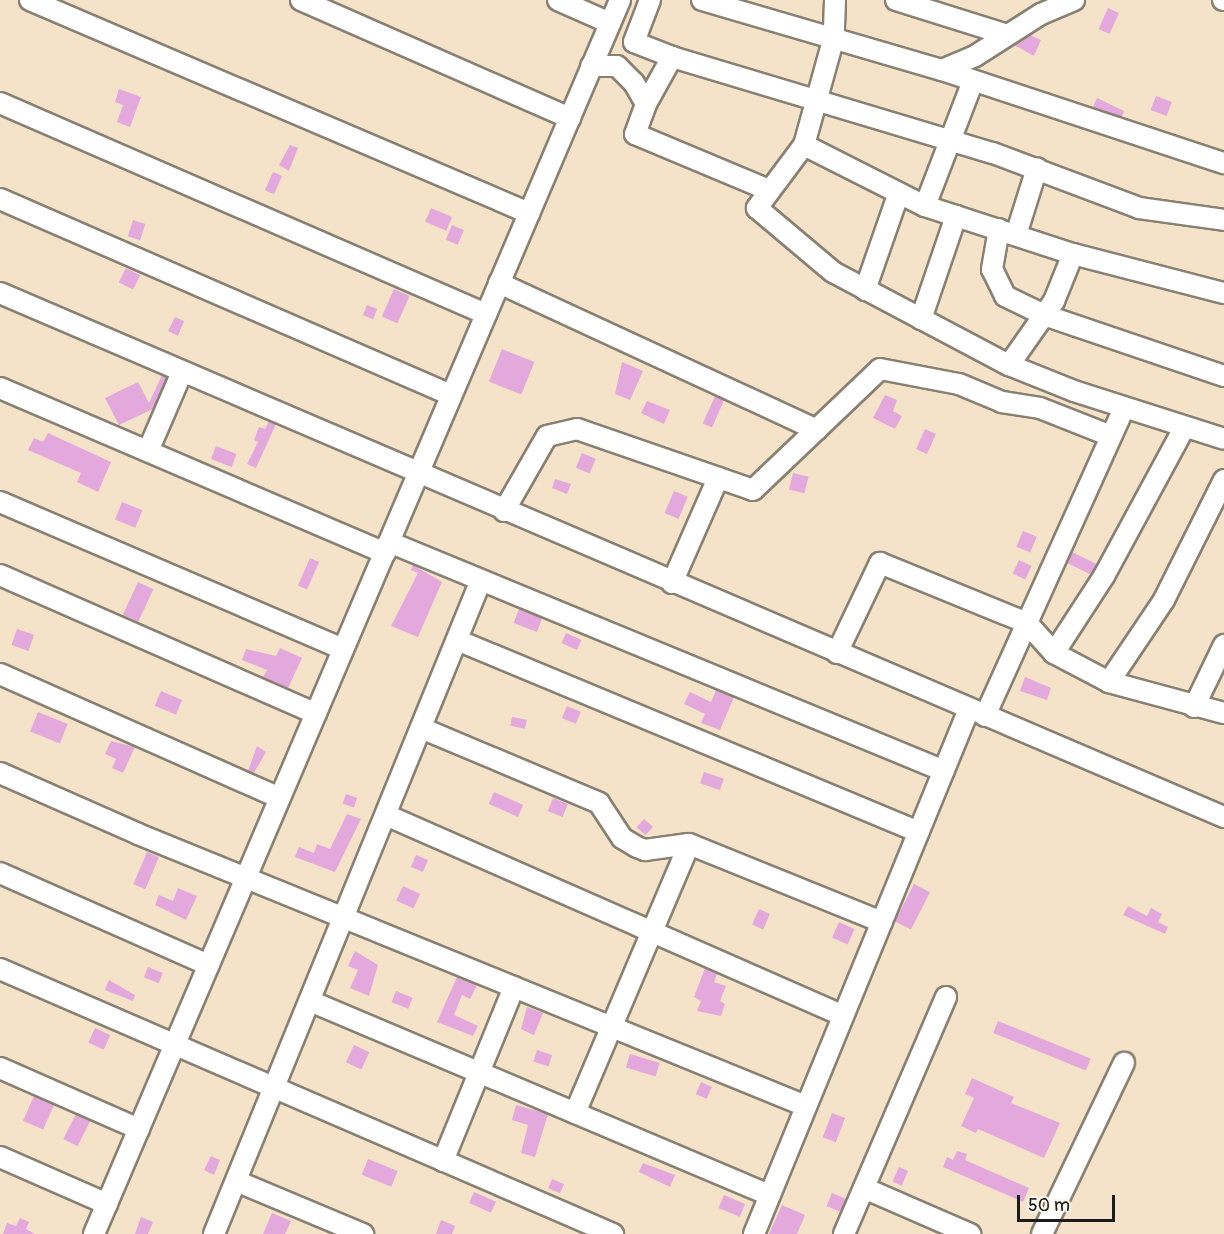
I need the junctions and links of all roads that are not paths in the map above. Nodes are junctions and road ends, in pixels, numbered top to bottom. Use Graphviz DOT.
graph roads {
  1 [pos="30,0"];
  2 [pos="301,0"];
  3 [pos="558,0"];
  4 [pos="620,0"];
  5 [pos="650,0"];
  6 [pos="702,0"];
  7 [pos="835,0"];
  8 [pos="896,0"];
  9 [pos="1074,0"];
  10 [pos="735,5"];
  11 [pos="1042,7"];
  12 [pos="610,23"];
  13 [pos="1008,35"];
  14 [pos="834,37"];
  15 [pos="672,57"];
  16 [pos="591,66"];
  17 [pos="942,70"];
  18 [pos="973,81"];
  19 [pos="815,102"];
  20 [pos="0,103"];
  21 [pos="646,104"];
  22 [pos="570,118"];
  23 [pos="948,139"];
  24 [pos="804,145"];
  25 [pos="1224,163"];
  26 [pos="1037,168"];
  27 [pos="769,190"];
  28 [pos="898,195"];
  29 [pos="0,199"];
  30 [pos="925,206"];
  31 [pos="529,213"];
  32 [pos="956,216"];
  33 [pos="1224,220"];
  34 [pos="1007,232"];
  35 [pos="1073,254"];
  36 [pos="499,283"];
  37 [pos="865,290"];
  38 [pos="0,293"];
  39 [pos="1224,293"];
  40 [pos="486,314"];
  41 [pos="1044,315"];
  42 [pos="921,319"];
  43 [pos="1009,365"];
  44 [pos="182,372"];
  45 [pos="1224,376"];
  46 [pos="0,388"];
  47 [pos="452,395"];
  48 [pos="1124,408"];
  49 [pos="1184,428"];
  50 [pos="817,430"];
  51 [pos="1111,436"];
  52 [pos="1224,439"];
  53 [pos="148,452"];
  54 [pos="418,475"];
  55 [pos="718,478"];
  56 [pos="1224,480"];
  57 [pos="0,502"];
  58 [pos="504,511"];
  59 [pos="387,547"];
  60 [pos="0,575"];
  61 [pos="481,580"];
  62 [pos="672,583"];
  63 [pos="1027,623"];
  64 [pos="458,640"];
  65 [pos="1224,645"];
  66 [pos="343,649"];
  67 [pos="837,653"];
  68 [pos="1054,653"];
  69 [pos="0,674"];
  70 [pos="1108,682"];
  71 [pos="1194,707"];
  72 [pos="977,713"];
  73 [pos="1224,713"];
  74 [pos="316,714"];
  75 [pos="421,728"];
  76 [pos="944,771"];
  77 [pos="0,773"];
  78 [pos="280,798"];
  79 [pos="386,815"];
  80 [pos="1224,817"];
  81 [pos="919,832"];
  82 [pos="689,844"];
  83 [pos="0,873"];
  84 [pos="246,878"];
  85 [pos="344,918"];
  86 [pos="882,922"];
  87 [pos="652,932"];
  88 [pos="209,965"];
  89 [pos="0,969"];
  90 [pos="514,987"];
  91 [pos="946,997"];
  92 [pos="310,1001"];
  93 [pos="843,1016"];
  94 [pos="611,1027"];
  95 [pos="174,1046"];
  96 [pos="1124,1063"];
  97 [pos="0,1068"];
  98 [pos="479,1072"];
  99 [pos="274,1089"];
  100 [pos="806,1106"];
  101 [pos="575,1113"];
  102 [pos="139,1129"];
  103 [pos="0,1157"];
  104 [pos="443,1161"];
  105 [pos="236,1181"];
  106 [pos="864,1188"];
  107 [pos="770,1195"];
  108 [pos="107,1204"];
  109 [pos="94,1234"];
  110 [pos="214,1234"];
  111 [pos="363,1234"];
  112 [pos="613,1234"];
  113 [pos="754,1234"];
  114 [pos="844,1234"];
  115 [pos="969,1234"];
  116 [pos="1042,1234"];
  1 -- 31 [label="street"];
  2 -- 22 [label="street"];
  3 -- 12 [label="street"];
  4 -- 12 [label="street"];
  5 -- 15 [label="street"];
  6 -- 10 [label="street"];
  7 -- 14 [label="street"];
  8 -- 13 [label="street"];
  9 -- 11 [label="street"];
  10 -- 14 [label="street"];
  11 -- 13 [label="street"];
  12 -- 16 [label="street"];
  13 -- 17 [label="street"];
  14 -- 17 [label="street"];
  14 -- 19 [label="street"];
  15 -- 19 [label="street"];
  15 -- 21 [label="street"];
  16 -- 21 [label="street"];
  16 -- 22 [label="street"];
  17 -- 18 [label="street"];
  18 -- 23 [label="street"];
  18 -- 25 [label="street"];
  19 -- 23 [label="street"];
  19 -- 24 [label="street"];
  20 -- 40 [label="street"];
  21 -- 27 [label="street"];
  22 -- 31 [label="street"];
  23 -- 26 [label="street"];
  23 -- 30 [label="street"];
  24 -- 27 [label="street"];
  24 -- 28 [label="street"];
  26 -- 33 [label="street"];
  26 -- 34 [label="street"];
  27 -- 37 [label="street"];
  28 -- 30 [label="street"];
  28 -- 37 [label="street"];
  29 -- 47 [label="street"];
  30 -- 32 [label="street"];
  31 -- 36 [label="street"];
  32 -- 34 [label="street"];
  32 -- 42 [label="street"];
  34 -- 35 [label="street"];
  34 -- 41 [label="street"];
  35 -- 39 [label="street"];
  35 -- 41 [label="street"];
  36 -- 40 [label="street"];
  36 -- 50 [label="street"];
  37 -- 42 [label="street"];
  38 -- 44 [label="street"];
  40 -- 47 [label="street"];
  41 -- 43 [label="street"];
  41 -- 45 [label="street"];
  42 -- 43 [label="street"];
  43 -- 48 [label="street"];
  44 -- 53 [label="street"];
  44 -- 54 [label="street"];
  46 -- 53 [label="street"];
  47 -- 54 [label="street"];
  48 -- 49 [label="street"];
  48 -- 51 [label="street"];
  49 -- 52 [label="street"];
  49 -- 68 [label="street"];
  50 -- 51 [label="street"];
  50 -- 55 [label="street"];
  51 -- 63 [label="street"];
  53 -- 59 [label="street"];
  54 -- 58 [label="street"];
  54 -- 59 [label="street"];
  55 -- 58 [label="street"];
  55 -- 62 [label="street"];
  56 -- 70 [label="street"];
  57 -- 66 [label="street"];
  58 -- 62 [label="street"];
  59 -- 61 [label="street"];
  59 -- 66 [label="street"];
  60 -- 74 [label="street"];
  61 -- 64 [label="street"];
  61 -- 76 [label="street"];
  62 -- 67 [label="street"];
  63 -- 67 [label="street"];
  63 -- 68 [label="street"];
  63 -- 72 [label="street"];
  64 -- 75 [label="street"];
  64 -- 81 [label="street"];
  65 -- 71 [label="street"];
  66 -- 74 [label="street"];
  67 -- 72 [label="street"];
  68 -- 70 [label="street"];
  69 -- 78 [label="street"];
  70 -- 71 [label="street"];
  71 -- 73 [label="street"];
  72 -- 76 [label="street"];
  72 -- 80 [label="street"];
  74 -- 78 [label="street"];
  75 -- 79 [label="street"];
  75 -- 82 [label="street"];
  76 -- 81 [label="street"];
  77 -- 84 [label="street"];
  78 -- 84 [label="street"];
  79 -- 85 [label="street"];
  79 -- 87 [label="street"];
  81 -- 86 [label="street"];
  82 -- 86 [label="street"];
  82 -- 87 [label="street"];
  83 -- 88 [label="street"];
  84 -- 85 [label="street"];
  84 -- 88 [label="street"];
  85 -- 90 [label="street"];
  85 -- 92 [label="street"];
  86 -- 93 [label="street"];
  87 -- 93 [label="street"];
  87 -- 94 [label="street"];
  88 -- 95 [label="street"];
  89 -- 95 [label="street"];
  90 -- 94 [label="street"];
  90 -- 98 [label="street"];
  91 -- 106 [label="street"];
  92 -- 98 [label="street"];
  92 -- 99 [label="street"];
  93 -- 100 [label="street"];
  94 -- 100 [label="street"];
  94 -- 101 [label="street"];
  95 -- 99 [label="street"];
  95 -- 102 [label="street"];
  96 -- 116 [label="street"];
  97 -- 102 [label="street"];
  98 -- 101 [label="street"];
  98 -- 104 [label="street"];
  99 -- 104 [label="street"];
  99 -- 105 [label="street"];
  100 -- 107 [label="street"];
  101 -- 107 [label="street"];
  102 -- 108 [label="street"];
  103 -- 108 [label="street"];
  104 -- 112 [label="street"];
  105 -- 110 [label="street"];
  105 -- 111 [label="street"];
  106 -- 114 [label="street"];
  106 -- 115 [label="street"];
  107 -- 113 [label="street"];
  108 -- 109 [label="street"];
}
